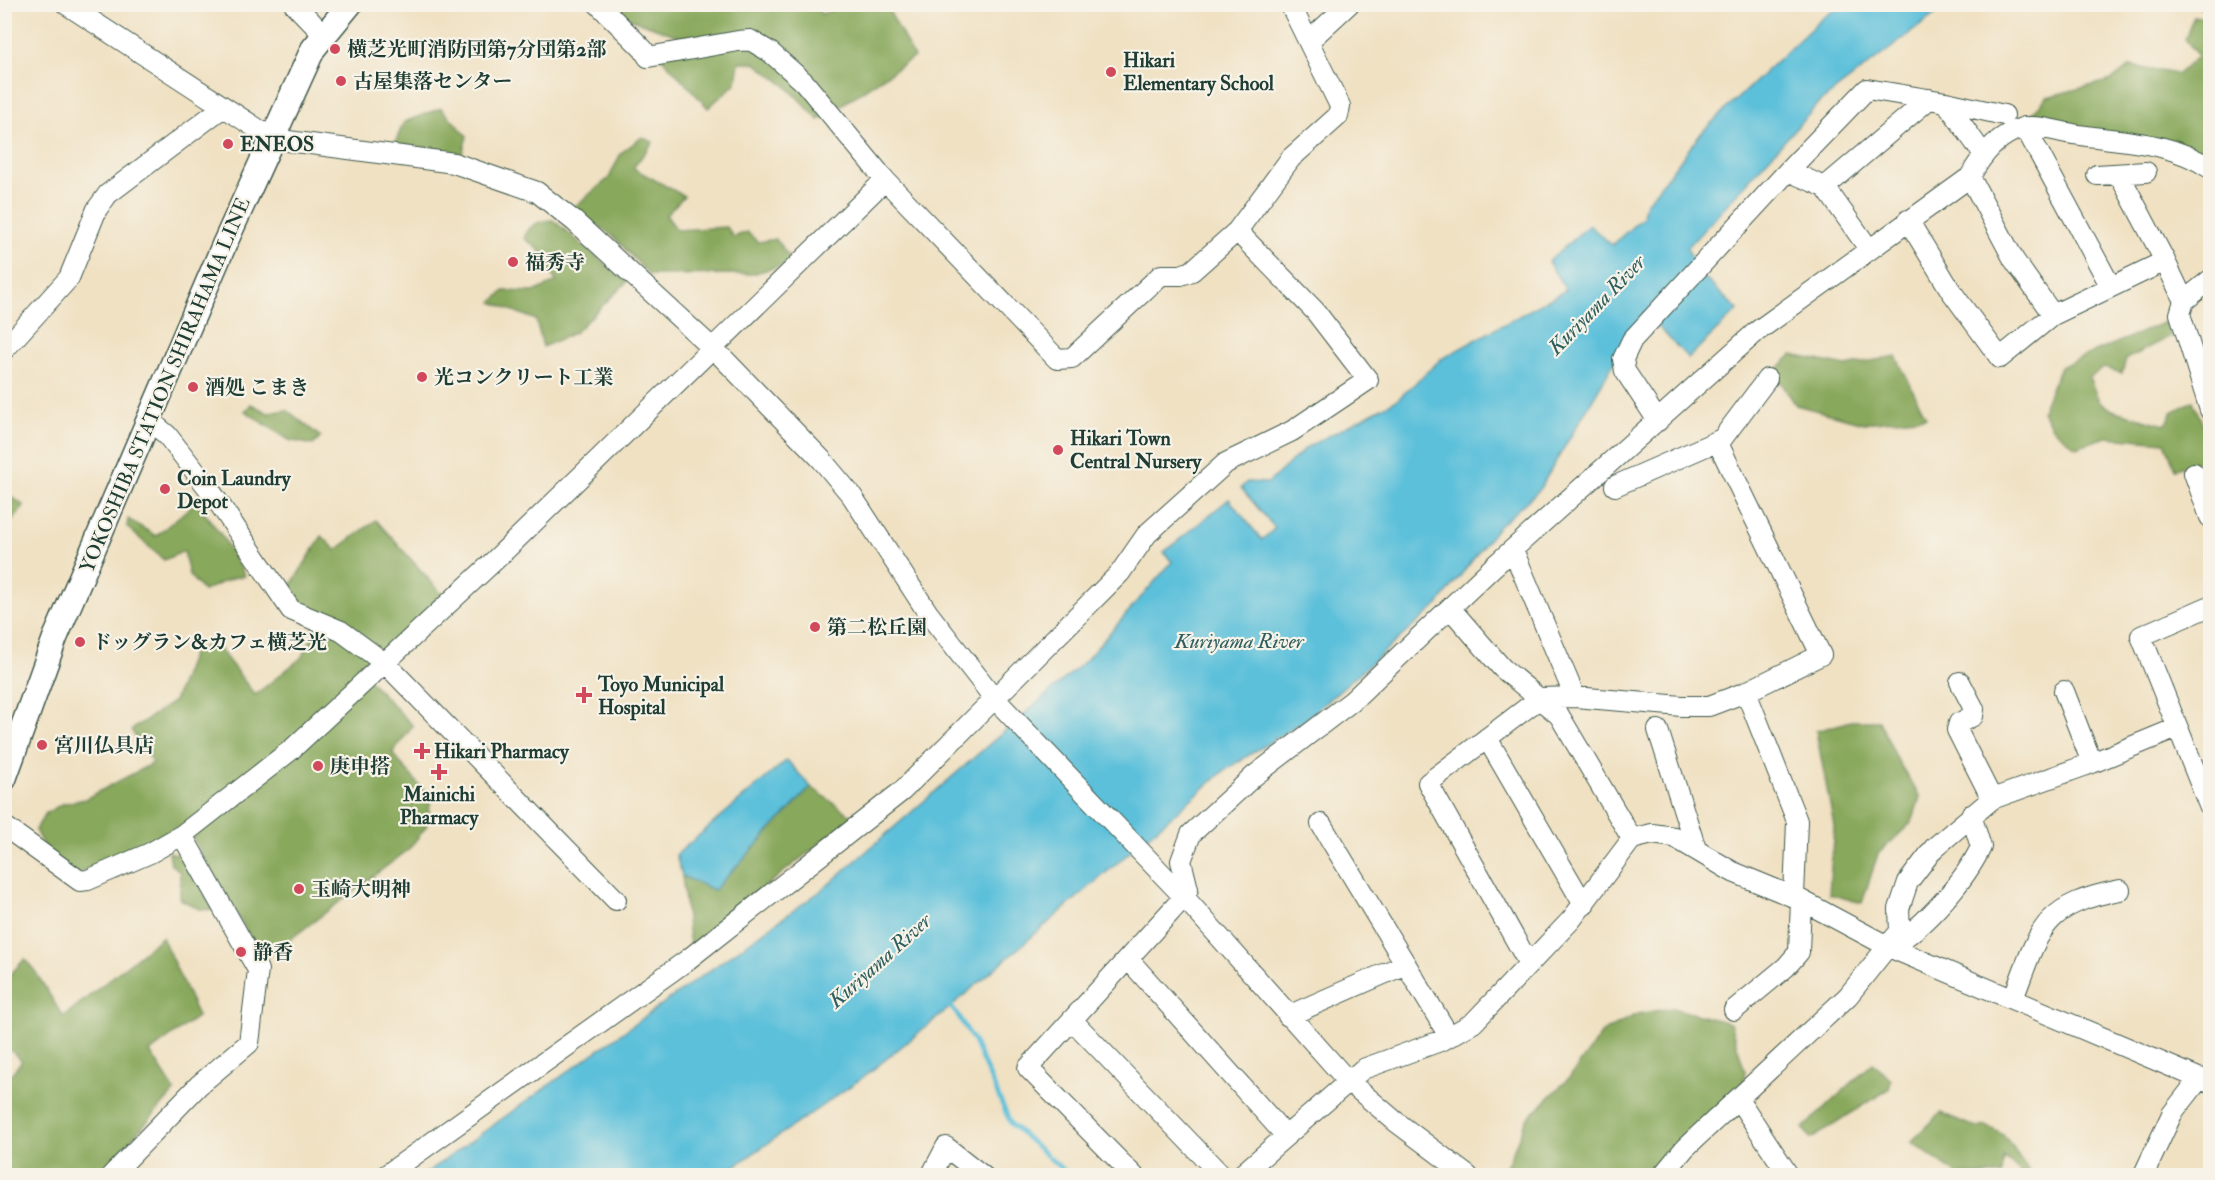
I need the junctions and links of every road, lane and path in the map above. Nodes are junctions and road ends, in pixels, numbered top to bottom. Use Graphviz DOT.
graph roads {
  1 [pos="66,4"];
  2 [pos="294,4"];
  3 [pos="350,4"];
  4 [pos="598,4"];
  5 [pos="1290,4"];
  6 [pos="1349,4"];
  7 [pos="2207,4"];
  8 [pos="2211,8"];
  9 [pos="323,34"];
  10 [pos="1309,41"];
  11 [pos="1937,100"];
  12 [pos="222,108"];
  13 [pos="2004,115"];
  14 [pos="2025,127"];
  15 [pos="273,140"];
  16 [pos="1978,147"];
  17 [pos="2211,168"];
  18 [pos="1788,171"];
  19 [pos="2146,172"];
  20 [pos="2119,174"];
  21 [pos="2097,175"];
  22 [pos="1970,177"];
  23 [pos="885,180"];
  24 [pos="1825,187"];
  25 [pos="1908,220"];
  26 [pos="1237,231"];
  27 [pos="1869,249"];
  28 [pos="2165,261"];
  29 [pos="2211,280"];
  30 [pos="2111,287"];
  31 [pos="2184,301"];
  32 [pos="2053,315"];
  33 [pos="711,347"];
  34 [pos="4,350"];
  35 [pos="1767,379"];
  36 [pos="2211,410"];
  37 [pos="149,420"];
  38 [pos="1658,421"];
  39 [pos="1717,441"];
  40 [pos="2194,473"];
  41 [pos="1615,486"];
  42 [pos="2211,518"];
  43 [pos="1513,550"];
  44 [pos="2211,606"];
  45 [pos="1450,608"];
  46 [pos="386,664"];
  47 [pos="1959,682"];
  48 [pos="2064,691"];
  49 [pos="1746,692"];
  50 [pos="1575,697"];
  51 [pos="994,698"];
  52 [pos="1540,698"];
  53 [pos="2177,728"];
  54 [pos="1658,730"];
  55 [pos="1487,738"];
  56 [pos="2092,763"];
  57 [pos="4,779"];
  58 [pos="1992,799"];
  59 [pos="2211,808"];
  60 [pos="1971,815"];
  61 [pos="1321,824"];
  62 [pos="4,826"];
  63 [pos="182,835"];
  64 [pos="1632,839"];
  65 [pos="1696,849"];
  66 [pos="2120,890"];
  67 [pos="1184,897"];
  68 [pos="1798,898"];
  69 [pos="616,900"];
  70 [pos="1584,905"];
  71 [pos="1889,947"];
  72 [pos="1129,960"];
  73 [pos="1406,964"];
  74 [pos="1529,964"];
  75 [pos="2013,999"];
  76 [pos="1734,1010"];
  77 [pos="1288,1016"];
  78 [pos="1073,1021"];
  79 [pos="1449,1036"];
  80 [pos="1347,1080"];
  81 [pos="2205,1081"];
  82 [pos="1739,1100"];
  83 [pos="1286,1136"];
  84 [pos="111,1176"];
  85 [pos="385,1176"];
  86 [pos="931,1176"];
  87 [pos="983,1176"];
  88 [pos="1134,1176"];
  89 [pos="1222,1176"];
  90 [pos="1240,1176"];
  91 [pos="1468,1176"];
  92 [pos="1662,1176"];
  93 [pos="1789,1176"];
  94 [pos="2143,1176"];
  1 -- 12 [label="street"];
  2 -- 9 [label="street"];
  3 -- 9 [label="main road, YOKOSHIBA STATION SHIRAHAMA LINE"];
  4 -- 23 [label="street"];
  5 -- 10 [label="street"];
  6 -- 10 [label="street"];
  7 -- 8 [label="street"];
  9 -- 15 [label="main road, YOKOSHIBA STATION SHIRAHAMA LINE"];
  10 -- 26 [label="street"];
  11 -- 13 [label="street"];
  11 -- 16 [label="street"];
  11 -- 18 [label="street"];
  11 -- 24 [label="street"];
  12 -- 15 [label="street"];
  12 -- 34 [label="street"];
  14 -- 17 [label="street"];
  14 -- 22 [label="street"];
  14 -- 30 [label="street"];
  15 -- 33 [label="street"];
  15 -- 37 [label="main road, YOKOSHIBA STATION SHIRAHAMA LINE"];
  18 -- 24 [label="street"];
  18 -- 38 [label="street"];
  19 -- 20 [label="street"];
  20 -- 21 [label="street"];
  20 -- 28 [label="street"];
  22 -- 25 [label="street"];
  22 -- 32 [label="street"];
  23 -- 26 [label="street"];
  23 -- 33 [label="street"];
  24 -- 27 [label="street"];
  25 -- 27 [label="street"];
  25 -- 32 [label="street"];
  26 -- 51 [label="street"];
  27 -- 38 [label="street"];
  28 -- 30 [label="street"];
  28 -- 31 [label="street"];
  29 -- 31 [label="street"];
  30 -- 32 [label="street"];
  31 -- 36 [label="street"];
  33 -- 46 [label="street"];
  33 -- 51 [label="street"];
  35 -- 39 [label="street"];
  37 -- 46 [label="street"];
  37 -- 57 [label="main road, YOKOSHIBA STATION SHIRAHAMA LINE"];
  38 -- 43 [label="street"];
  39 -- 41 [label="street"];
  39 -- 49 [label="street"];
  40 -- 42 [label="street"];
  43 -- 45 [label="street"];
  43 -- 50 [label="street"];
  44 -- 53 [label="street"];
  45 -- 52 [label="street"];
  45 -- 67 [label="street"];
  46 -- 63 [label="street"];
  46 -- 69 [label="street"];
  47 -- 58 [label="street"];
  48 -- 56 [label="street"];
  49 -- 50 [label="street"];
  49 -- 68 [label="street"];
  50 -- 52 [label="street"];
  51 -- 67 [label="street"];
  51 -- 85 [label="street"];
  52 -- 55 [label="street"];
  52 -- 64 [label="street"];
  53 -- 56 [label="street"];
  53 -- 59 [label="street"];
  54 -- 65 [label="street"];
  55 -- 70 [label="street"];
  55 -- 74 [label="street"];
  56 -- 58 [label="street"];
  58 -- 60 [label="street"];
  60 -- 71 [label="street"];
  60 -- 71 [label="street"];
  61 -- 73 [label="street"];
  62 -- 63 [label="street"];
  63 -- 84 [label="street"];
  64 -- 65 [label="street"];
  64 -- 70 [label="street"];
  65 -- 68 [label="street"];
  66 -- 75 [label="street"];
  67 -- 72 [label="street"];
  67 -- 77 [label="street"];
  68 -- 71 [label="street"];
  68 -- 76 [label="street"];
  70 -- 74 [label="street"];
  71 -- 75 [label="street"];
  71 -- 82 [label="street"];
  72 -- 78 [label="street"];
  72 -- 83 [label="street"];
  73 -- 77 [label="street"];
  73 -- 79 [label="street"];
  74 -- 79 [label="street"];
  75 -- 81 [label="street"];
  77 -- 80 [label="street"];
  78 -- 88 [label="street"];
  78 -- 89 [label="street"];
  79 -- 80 [label="street"];
  80 -- 83 [label="street"];
  80 -- 91 [label="street"];
  81 -- 94 [label="street"];
  82 -- 92 [label="street"];
  82 -- 93 [label="street"];
  83 -- 90 [label="street"];
  86 -- 87 [label="street"];
}
